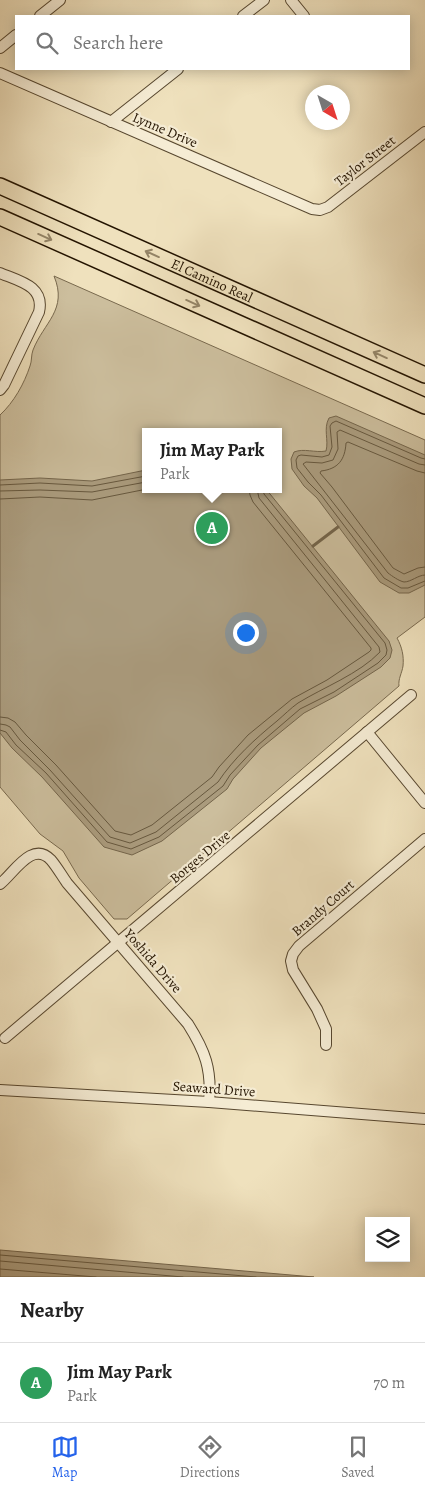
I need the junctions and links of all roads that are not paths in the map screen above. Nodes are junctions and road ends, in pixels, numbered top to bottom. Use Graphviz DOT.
graph roads {
  1 [pos="60,0"];
  2 [pos="264,0"];
  3 [pos="290,0"];
  4 [pos="41,15"];
  5 [pos="244,15"];
  6 [pos="303,15"];
  7 [pos="15,36"];
  8 [pos="0,48"];
  9 [pos="177,70"];
  10 [pos="0,73"];
  11 [pos="111,122"];
  12 [pos="425,132"];
  13 [pos="0,186"];
  14 [pos="320,210"];
  15 [pos="0,217"];
  16 [pos="0,273"];
  17 [pos="425,375"];
  18 [pos="0,390"];
  19 [pos="425,406"];
  20 [pos="411,695"];
  21 [pos="367,732"];
  22 [pos="425,803"];
  23 [pos="425,839"];
  24 [pos="0,884"];
  25 [pos="119,943"];
  26 [pos="5,1038"];
  27 [pos="326,1045"];
  28 [pos="0,1090"];
  29 [pos="209,1102"];
  30 [pos="425,1119"];
  1 -- 4 [label="street"];
  2 -- 5 [label="street"];
  3 -- 6 [label="street"];
  7 -- 8 [label="street"];
  9 -- 11 [label="street"];
  10 -- 11 [label="street, Lynne Drive"];
  11 -- 14 [label="street, Lynne Drive"];
  12 -- 14 [label="street, Taylor Street"];
  17 -- 13 [label="highway, El Camino Real, one-way"];
  15 -- 19 [label="highway, El Camino Real, one-way"];
  16 -- 18 [label="street"];
  20 -- 21 [label="street, Borges Drive"];
  21 -- 22 [label="street"];
  21 -- 25 [label="street, Borges Drive"];
  23 -- 27 [label="street, Brandy Court"];
  24 -- 25 [label="street, Yoshida Drive"];
  25 -- 26 [label="street, Borges Drive"];
  25 -- 29 [label="street, Yoshida Drive"];
  28 -- 29 [label="street, Seaward Drive"];
  29 -- 30 [label="street, Seaward Drive"];
}
